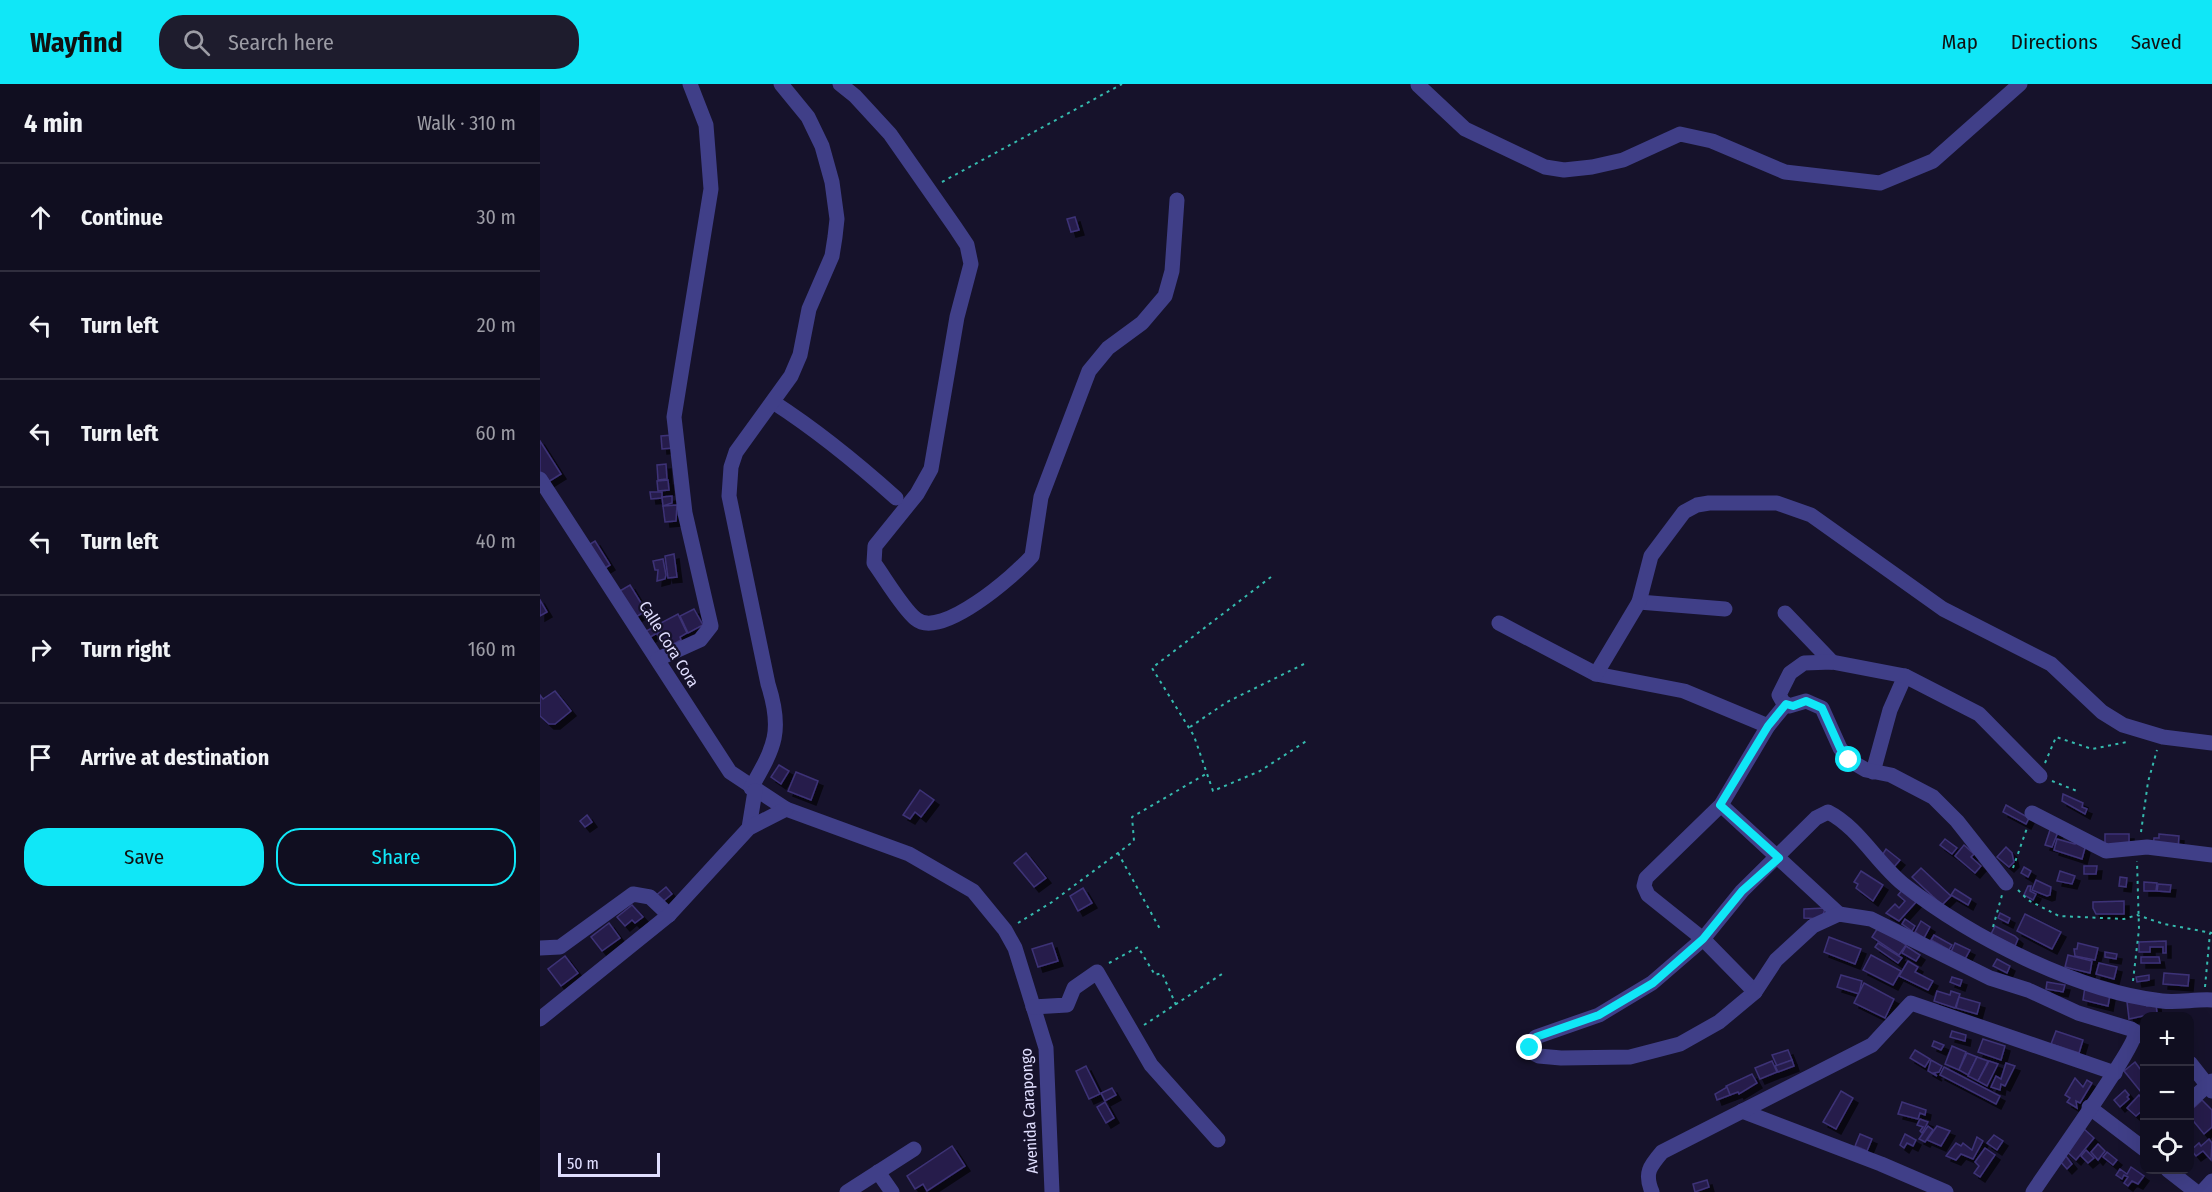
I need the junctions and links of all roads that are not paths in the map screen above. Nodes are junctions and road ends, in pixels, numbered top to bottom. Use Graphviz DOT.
graph roads {
  1 [pos="690,84"];
  2 [pos="781,84"];
  3 [pos="840,84"];
  4 [pos="2020,84"];
  5 [pos="1418,85"];
  6 [pos="1177,200"];
  7 [pos="773,402"];
  8 [pos="540,479"];
  9 [pos="896,498"];
  10 [pos="1639,602"];
  11 [pos="1725,609"];
  12 [pos="1785,613"];
  13 [pos="1499,623"];
  14 [pos="658,659"];
  15 [pos="1832,662"];
  16 [pos="1596,674"];
  17 [pos="1905,676"];
  18 [pos="1786,704"];
  19 [pos="1768,726"];
  20 [pos="2212,743"];
  21 [pos="1873,771"];
  22 [pos="2040,776"];
  23 [pos="753,789"];
  24 [pos="1720,805"];
  25 [pos="786,809"];
  26 [pos="2032,813"];
  27 [pos="749,828"];
  28 [pos="2212,855"];
  29 [pos="1779,858"];
  30 [pos="2006,883"];
  31 [pos="1839,914"];
  32 [pos="669,915"];
  33 [pos="1703,939"];
  34 [pos="540,948"];
  35 [pos="1755,992"];
  36 [pos="2212,1000"];
  37 [pos="1033,1007"];
  38 [pos="2165,1009"];
  39 [pos="540,1019"];
  40 [pos="2140,1035"];
  41 [pos="2193,1066"];
  42 [pos="2115,1072"];
  43 [pos="2210,1086"];
  44 [pos="2194,1098"];
  45 [pos="2089,1107"];
  46 [pos="1742,1111"];
  47 [pos="1218,1140"];
  48 [pos="2140,1144"];
  49 [pos="914,1149"];
  50 [pos="878,1172"];
  51 [pos="2173,1174"];
  52 [pos="2212,1181"];
  53 [pos="848,1192"];
  54 [pos="892,1192"];
  55 [pos="1052,1192"];
  56 [pos="1652,1192"];
  57 [pos="1946,1192"];
  58 [pos="2033,1192"];
  59 [pos="2196,1192"];
  60 [pos="2202,1192"];
  1 -- 14 [label="street"];
  2 -- 7 [label="street"];
  3 -- 6 [label="street"];
  4 -- 5 [label="street"];
  7 -- 9 [label="street"];
  7 -- 23 [label="street"];
  8 -- 14 [label="street, Calle Cora Cora"];
  10 -- 11 [label="street"];
  10 -- 16 [label="street"];
  10 -- 20 [label="street"];
  12 -- 15 [label="street"];
  13 -- 16 [label="street"];
  14 -- 23 [label="street, Calle Cora Cora"];
  15 -- 17 [label="street"];
  15 -- 18 [label="street"];
  16 -- 19 [label="street"];
  17 -- 21 [label="street"];
  17 -- 22 [label="street"];
  18 -- 19 [label="street"];
  18 -- 21 [label="street"];
  19 -- 24 [label="street"];
  21 -- 30 [label="street"];
  23 -- 25 [label="street, Calle Cora Cora"];
  23 -- 27 [label="street"];
  24 -- 29 [label="street"];
  24 -- 33 [label="street"];
  25 -- 27 [label="street"];
  25 -- 37 [label="street, Avenida Carapongo"];
  26 -- 28 [label="street"];
  27 -- 32 [label="street"];
  29 -- 31 [label="street"];
  29 -- 33 [label="street"];
  29 -- 38 [label="street"];
  31 -- 35 [label="street"];
  31 -- 40 [label="street"];
  32 -- 34 [label="street"];
  32 -- 39 [label="street"];
  33 -- 35 [label="street"];
  33 -- 35 [label="street"];
  36 -- 38 [label="street"];
  37 -- 47 [label="street"];
  37 -- 55 [label="street, Avenida Carapongo"];
  40 -- 42 [label="street"];
  41 -- 43 [label="street"];
  42 -- 45 [label="street"];
  42 -- 46 [label="street"];
  43 -- 44 [label="street"];
  45 -- 48 [label="street"];
  45 -- 58 [label="street"];
  46 -- 56 [label="street"];
  46 -- 57 [label="street"];
  49 -- 50 [label="street"];
  50 -- 53 [label="street"];
  50 -- 54 [label="street"];
  51 -- 59 [label="street"];
  52 -- 60 [label="street"];
}
